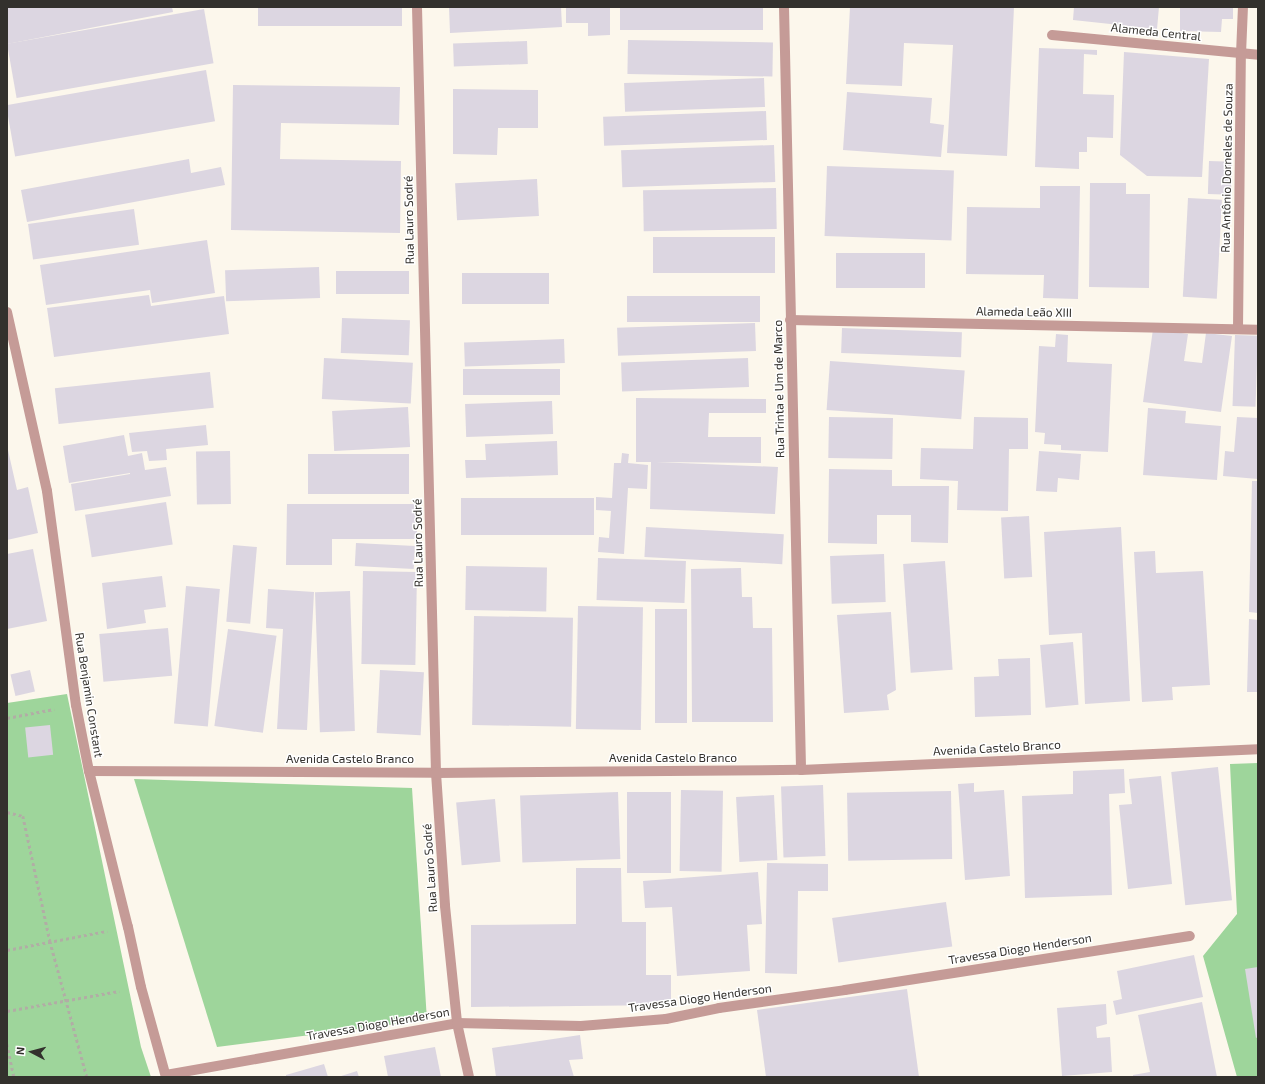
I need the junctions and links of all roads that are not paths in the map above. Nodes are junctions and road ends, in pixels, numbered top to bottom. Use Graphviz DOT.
graph roads {
  1 [pos="417,7"];
  2 [pos="784,7"];
  3 [pos="1243,7"];
  4 [pos="1052,35"];
  5 [pos="1241,54"];
  6 [pos="1258,55"];
  7 [pos="7,312"];
  8 [pos="790,320"];
  9 [pos="1238,329"];
  10 [pos="1258,330"];
  11 [pos="1258,749"];
  12 [pos="801,770"];
  13 [pos="89,771"];
  14 [pos="436,772"];
  15 [pos="1190,936"];
  16 [pos="456,1023"];
  17 [pos="166,1076"];
  18 [pos="469,1077"];
  1 -- 14 [label="street, Rua Lauro Sodré"];
  2 -- 8 [label="street, Rua Trinta e Um de Marco"];
  3 -- 5 [label="street, Rua Antônio Dorneles de Souza"];
  4 -- 5 [label="street, Alameda Central"];
  5 -- 6 [label="street, Alameda Central"];
  5 -- 9 [label="street, Rua Antônio Dorneles de Souza"];
  7 -- 13 [label="street, Rua Benjamin Constant"];
  8 -- 9 [label="street, Alameda Leão XIII"];
  8 -- 12 [label="street, Rua Trinta e Um de Marco"];
  9 -- 10 [label="street, Alameda Leão XIII"];
  11 -- 12 [label="street, Avenida Castelo Branco"];
  12 -- 14 [label="street, Avenida Castelo Branco"];
  13 -- 14 [label="street, Avenida Castelo Branco"];
  13 -- 17 [label="street, Rua Benjamin Constant"];
  14 -- 16 [label="street, Rua Lauro Sodré"];
  15 -- 16 [label="street, Travessa Diogo Henderson"];
  16 -- 17 [label="street, Travessa Diogo Henderson"];
  16 -- 18 [label="street, Rua Lauro Sodré"];
}
